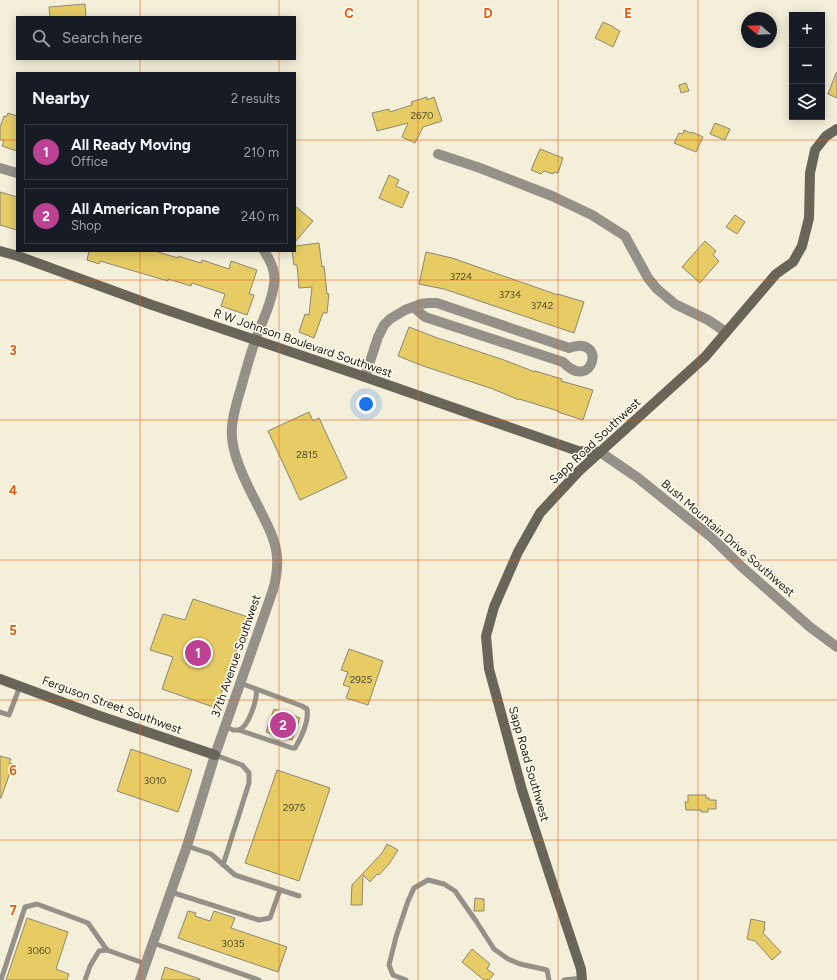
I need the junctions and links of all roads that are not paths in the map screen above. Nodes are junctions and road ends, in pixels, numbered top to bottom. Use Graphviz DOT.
graph roads {
  1 [pos="837,129"];
  2 [pos="438,154"];
  3 [pos="0,168"];
  4 [pos="16,173"];
  5 [pos="0,251"];
  6 [pos="265,252"];
  7 [pos="414,307"];
  8 [pos="726,332"];
  9 [pos="255,340"];
  10 [pos="365,376"];
  11 [pos="600,452"];
  12 [pos="837,648"];
  13 [pos="0,679"];
  14 [pos="240,683"];
  15 [pos="20,686"];
  16 [pos="256,689"];
  17 [pos="0,712"];
  18 [pos="226,727"];
  19 [pos="240,730"];
  20 [pos="215,755"];
  21 [pos="186,846"];
  22 [pos="223,865"];
  23 [pos="280,890"];
  24 [pos="171,892"];
  25 [pos="299,896"];
  26 [pos="153,943"];
  27 [pos="107,950"];
  28 [pos="146,964"];
  29 [pos="582,979"];
  30 [pos="1,980"];
  31 [pos="85,980"];
  32 [pos="140,980"];
  33 [pos="259,980"];
  34 [pos="406,980"];
  35 [pos="549,980"];
  36 [pos="564,980"];
  1 -- 8 [label="street, Sapp Road Southwest"];
  2 -- 8 [label="street"];
  3 -- 4 [label="street"];
  5 -- 9 [label="street, R W Johnson Boulevard Southwest"];
  6 -- 9 [label="street, 37th Avenue Southwest"];
  7 -- 7 [label="street"];
  7 -- 10 [label="street"];
  8 -- 11 [label="street, Sapp Road Southwest"];
  9 -- 10 [label="street, R W Johnson Boulevard Southwest"];
  9 -- 14 [label="street, 37th Avenue Southwest"];
  10 -- 11 [label="street, R W Johnson Boulevard Southwest"];
  11 -- 12 [label="street, Bush Mountain Drive Southwest"];
  11 -- 29 [label="street, Sapp Road Southwest"];
  13 -- 15 [label="street, Ferguson Street Southwest"];
  14 -- 16 [label="lane"];
  14 -- 18 [label="street, 37th Avenue Southwest"];
  15 -- 17 [label="lane"];
  15 -- 20 [label="street, Ferguson Street Southwest"];
  16 -- 19 [label="lane"];
  16 -- 19 [label="lane"];
  18 -- 19 [label="lane"];
  18 -- 20 [label="street, 37th Avenue Southwest"];
  20 -- 21 [label="street, 37th Avenue Southwest"];
  20 -- 22 [label="lane"];
  21 -- 22 [label="lane"];
  21 -- 24 [label="street, 37th Avenue Southwest"];
  22 -- 23 [label="lane"];
  23 -- 24 [label="lane"];
  23 -- 25 [label="lane"];
  24 -- 26 [label="street, 37th Avenue Southwest"];
  26 -- 28 [label="street, 37th Avenue Southwest"];
  26 -- 33 [label="lane"];
  27 -- 28 [label="lane"];
  27 -- 30 [label="lane"];
  27 -- 31 [label="lane"];
  28 -- 32 [label="street, 37th Avenue Southwest"];
  29 -- 36 [label="lane"];
  34 -- 35 [label="lane"];
}
